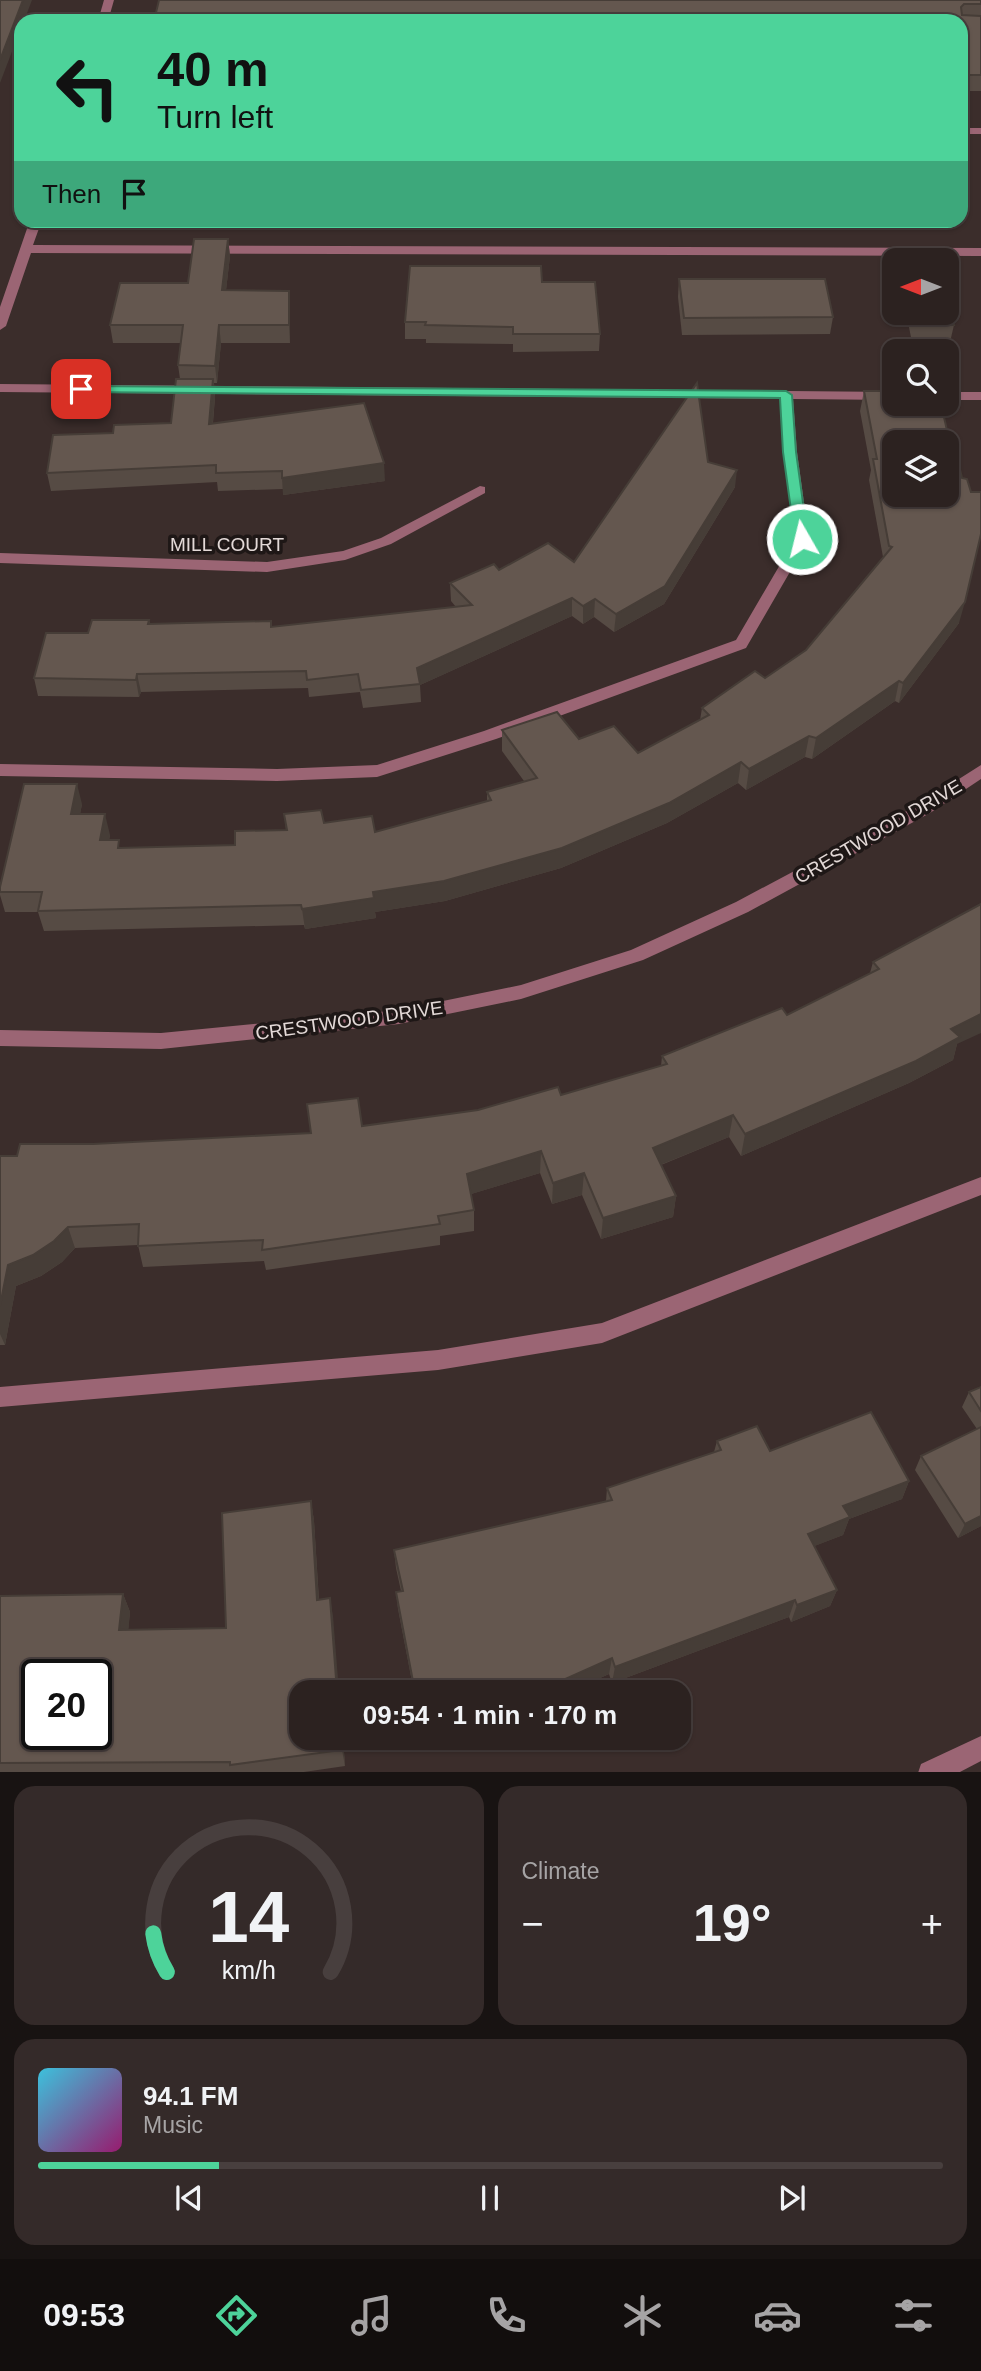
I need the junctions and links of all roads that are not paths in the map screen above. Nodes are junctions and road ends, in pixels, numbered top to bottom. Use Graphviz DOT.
graph roads {
  1 [pos="33,228"];
  2 [pos="26,248"];
  3 [pos="981,253"];
  4 [pos="0,326"];
  5 [pos="0,388"];
  6 [pos="786,395"];
  7 [pos="882,396"];
  8 [pos="959,396"];
  9 [pos="981,396"];
  10 [pos="480,490"];
  11 [pos="0,558"];
  12 [pos="0,769"];
  13 [pos="981,771"];
  14 [pos="0,1038"];
  15 [pos="981,1186"];
  16 [pos="0,1397"];
  17 [pos="981,1748"];
  18 [pos="932,1772"];
  1 -- 2 [label="street"];
  2 -- 3 [label="street"];
  2 -- 4 [label="street"];
  5 -- 6 [label="street"];
  6 -- 7 [label="street"];
  6 -- 12 [label="street"];
  8 -- 9 [label="street"];
  10 -- 11 [label="street, MILL COURT"];
  13 -- 14 [label="street, CRESTWOOD DRIVE"];
  15 -- 16 [label="street"];
  17 -- 18 [label="street"];
}
